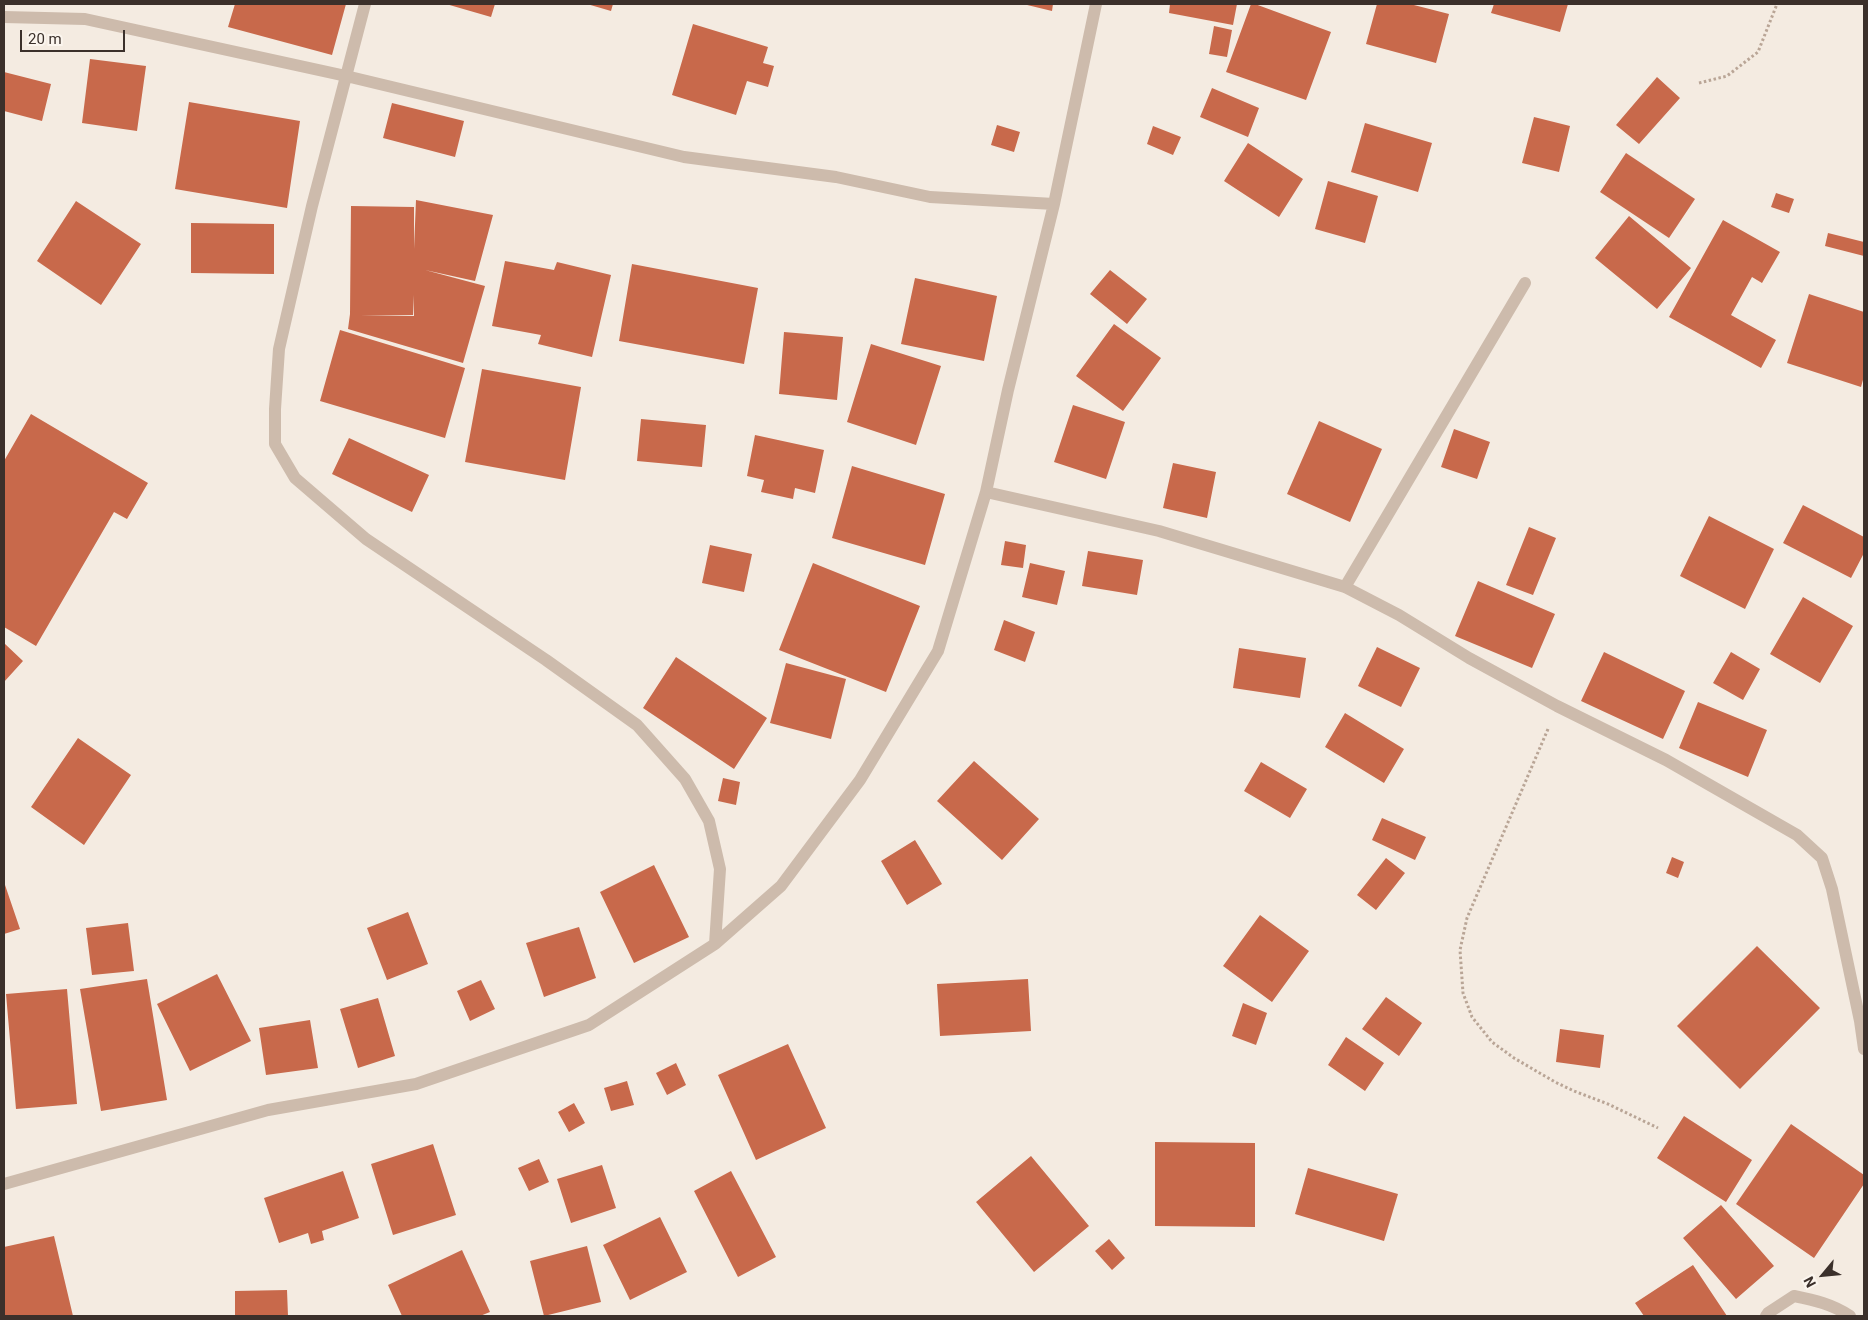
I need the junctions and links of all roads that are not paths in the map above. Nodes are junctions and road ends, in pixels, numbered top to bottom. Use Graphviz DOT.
graph roads {
  1 [pos="365,4"];
  2 [pos="1096,4"];
  3 [pos="4,17"];
  4 [pos="346,76"];
  5 [pos="1054,204"];
  6 [pos="1525,283"];
  7 [pos="986,492"];
  8 [pos="1345,587"];
  9 [pos="714,944"];
  10 [pos="1864,1049"];
  11 [pos="4,1184"];
  12 [pos="1766,1316"];
  13 [pos="1850,1316"];
  1 -- 4 [label="street"];
  2 -- 5 [label="street"];
  3 -- 4 [label="street"];
  4 -- 5 [label="street"];
  4 -- 9 [label="street"];
  5 -- 7 [label="street"];
  6 -- 8 [label="street"];
  7 -- 8 [label="street"];
  7 -- 9 [label="street"];
  8 -- 10 [label="street"];
  9 -- 11 [label="street"];
  12 -- 13 [label="street"];
}
